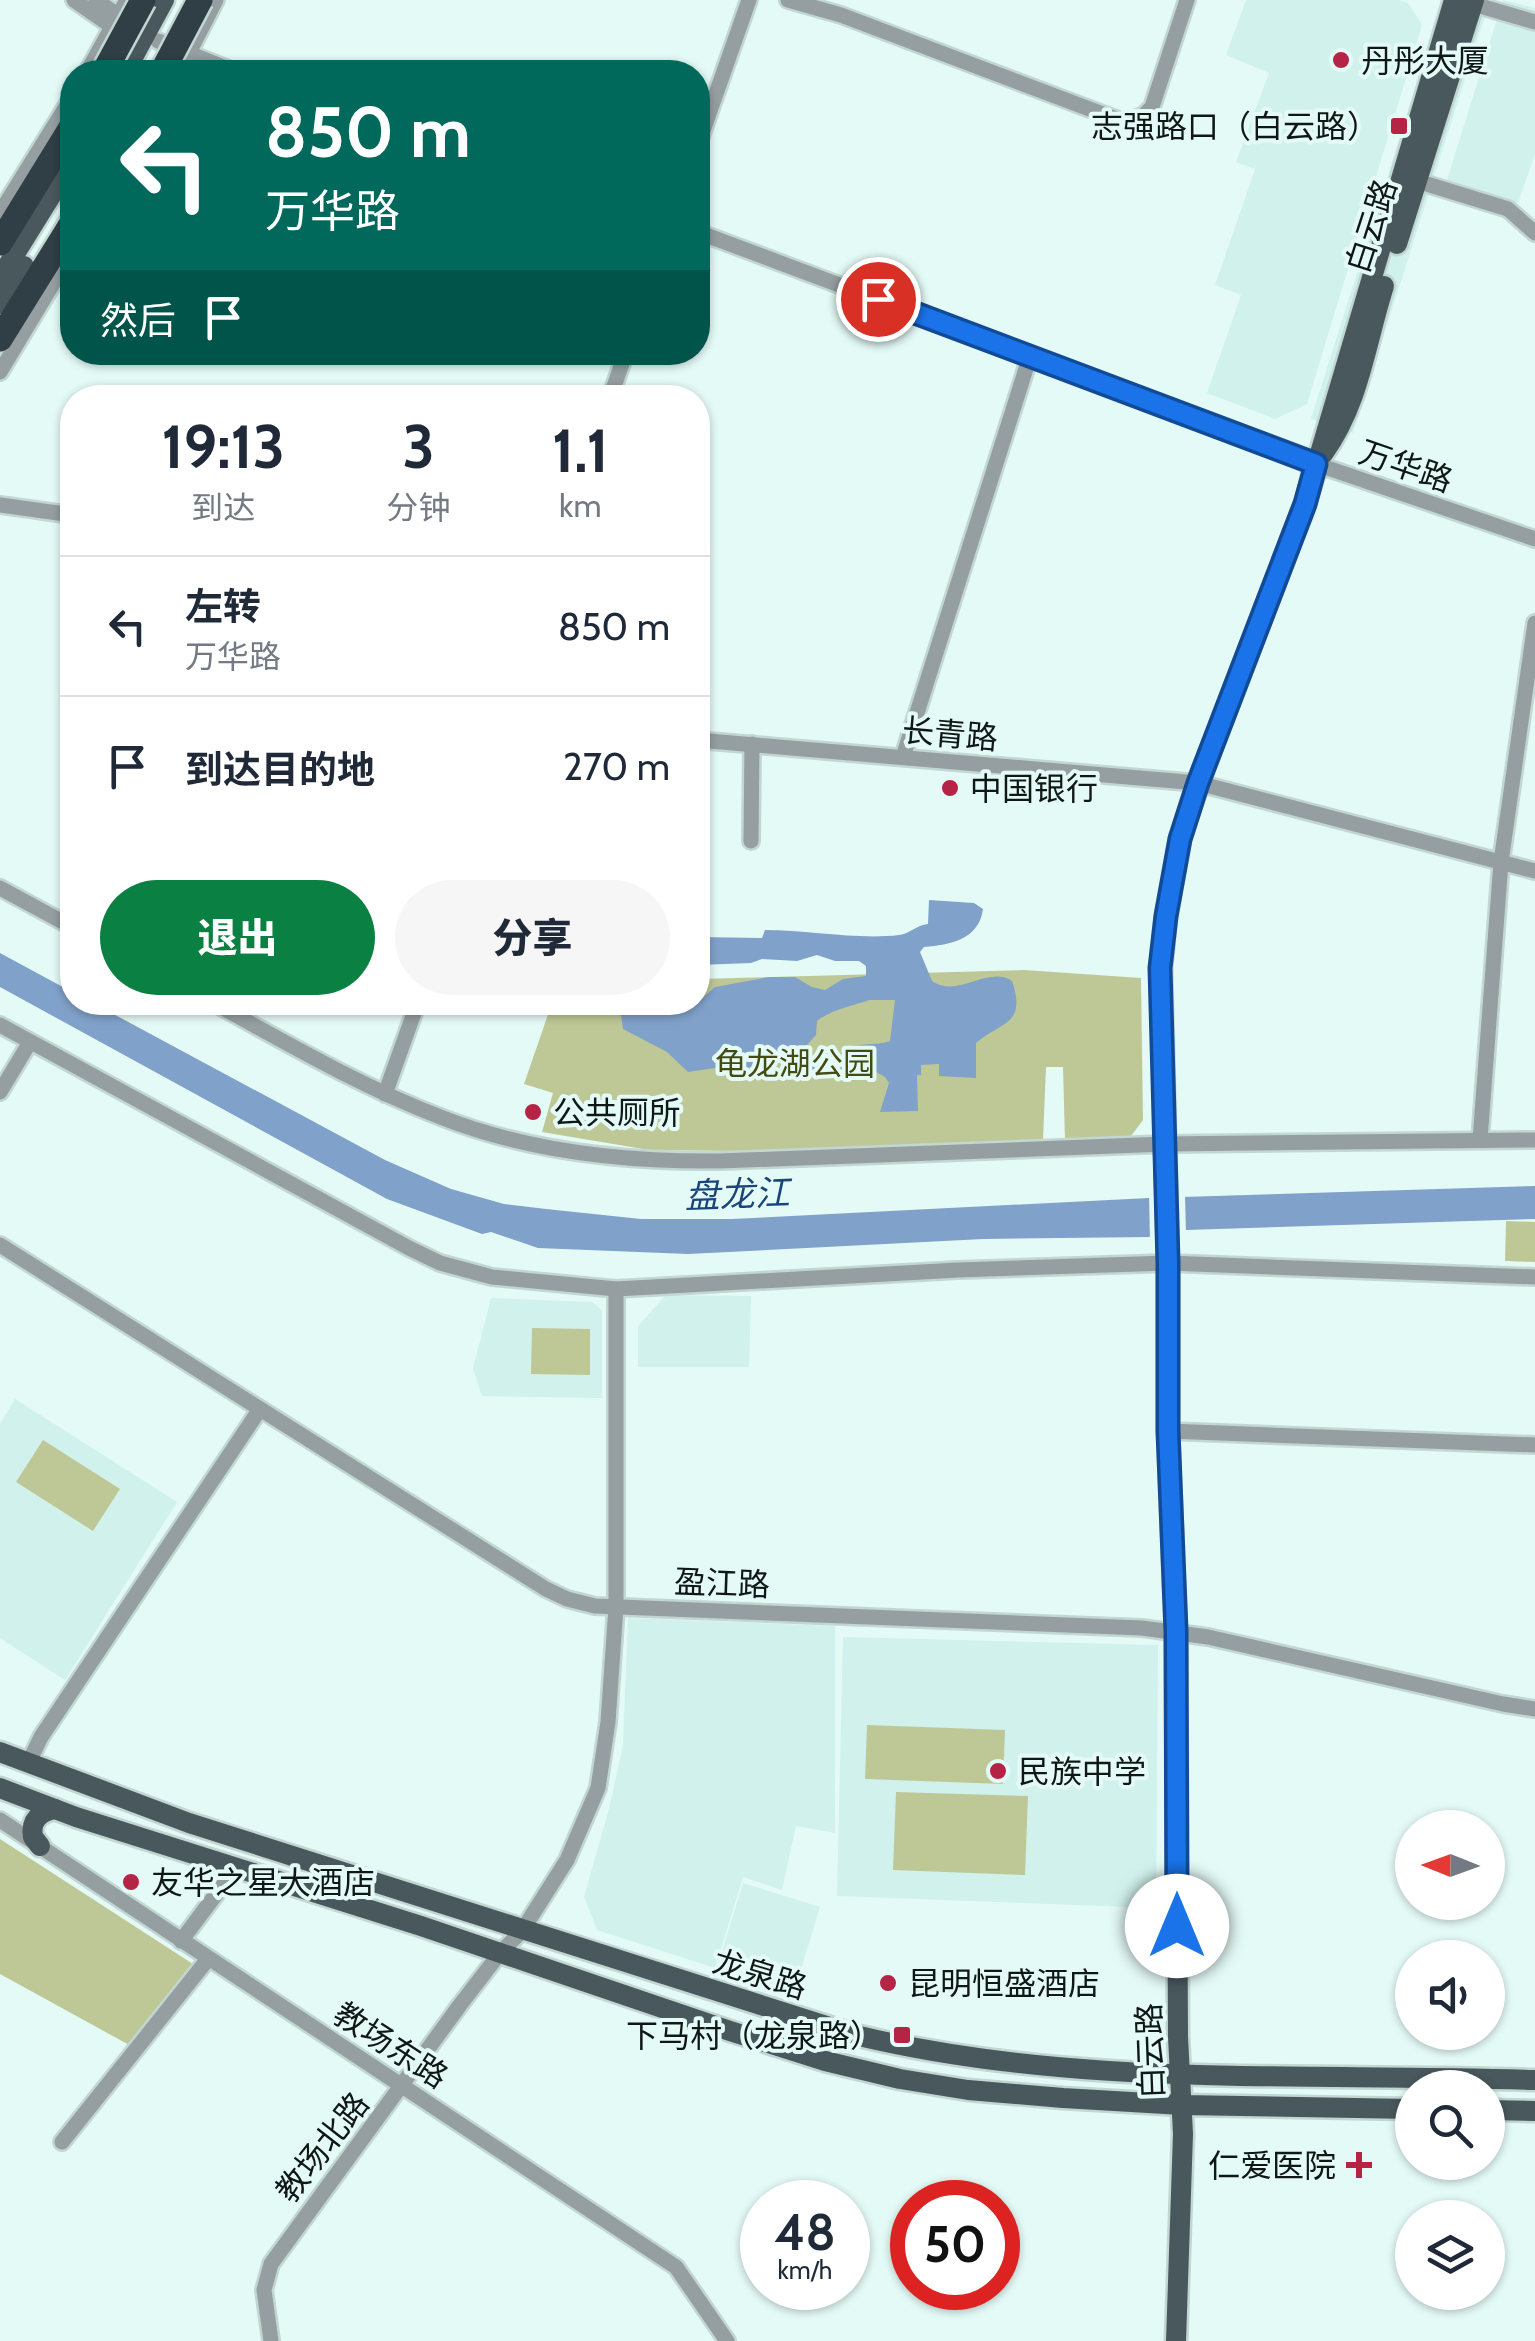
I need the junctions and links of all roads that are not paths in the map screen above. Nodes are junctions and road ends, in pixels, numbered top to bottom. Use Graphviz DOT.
graph roads {
  1 [pos="74,0"];
  2 [pos="96,0"];
  3 [pos="126,0"];
  4 [pos="143,0"];
  5 [pos="164,0"];
  6 [pos="179,0"];
  7 [pos="200,0"];
  8 [pos="216,0"];
  9 [pos="788,0"];
  10 [pos="1187,0"];
  11 [pos="1465,1"];
  12 [pos="743,2"];
  13 [pos="115,22"];
  14 [pos="1535,22"];
  15 [pos="148,40"];
  16 [pos="188,56"];
  17 [pos="94,60"];
  18 [pos="110,60"];
  19 [pos="134,60"];
  20 [pos="144,60"];
  21 [pos="168,60"];
  22 [pos="186,60"];
  23 [pos="200,60"];
  24 [pos="710,107"];
  25 [pos="60,133"];
  26 [pos="60,154"];
  27 [pos="1416,181"];
  28 [pos="60,182"];
  29 [pos="60,201"];
  30 [pos="60,227"];
  31 [pos="1535,233"];
  32 [pos="710,236"];
  33 [pos="24,240"];
  34 [pos="0,276"];
  35 [pos="0,304"];
  36 [pos="0,316"];
  37 [pos="0,339"];
  38 [pos="0,356"];
  39 [pos="1030,356"];
  40 [pos="0,372"];
  41 [pos="1316,464"];
  42 [pos="0,505"];
  43 [pos="60,512"];
  44 [pos="1535,540"];
  45 [pos="1535,623"];
  46 [pos="710,741"];
  47 [pos="752,744"];
  48 [pos="903,757"];
  49 [pos="1198,783"];
  50 [pos="751,840"];
  51 [pos="1501,862"];
  52 [pos="1535,871"];
  53 [pos="0,888"];
  54 [pos="60,920"];
  55 [pos="235,1015"];
  56 [pos="413,1015"];
  57 [pos="0,1025"];
  58 [pos="30,1042"];
  59 [pos="0,1092"];
  60 [pos="385,1094"];
  61 [pos="1480,1140"];
  62 [pos="1535,1140"];
  63 [pos="1166,1144"];
  64 [pos="0,1245"];
  65 [pos="1168,1254"];
  66 [pos="1535,1276"];
  67 [pos="616,1288"];
  68 [pos="260,1409"];
  69 [pos="1168,1431"];
  70 [pos="1535,1445"];
  71 [pos="616,1607"];
  72 [pos="1176,1631"];
  73 [pos="1535,1708"];
  74 [pos="0,1752"];
  75 [pos="28,1764"];
  76 [pos="0,1788"];
  77 [pos="55,1809"];
  78 [pos="0,1820"];
  79 [pos="40,1846"];
  80 [pos="229,1865"];
  81 [pos="522,1931"];
  82 [pos="181,1941"];
  83 [pos="500,1953"];
  84 [pos="208,1958"];
  85 [pos="1180,2076"];
  86 [pos="1535,2080"];
  87 [pos="404,2086"];
  88 [pos="1182,2105"];
  89 [pos="1395,2109"];
  90 [pos="1505,2110"];
  91 [pos="1535,2111"];
  92 [pos="62,2142"];
  93 [pos="271,2341"];
  94 [pos="728,2341"];
  95 [pos="1176,2341"];
  1 -- 13 [label="street"];
  2 -- 13 [label="street"];
  3 -- 13 [label="street"];
  4 -- 18 [label="highway, bridge"];
  5 -- 15 [label="main road"];
  6 -- 15 [label="main road"];
  7 -- 21 [label="highway, bridge"];
  8 -- 16 [label="street"];
  9 -- 10 [label="street"];
  11 -- 14 [label="street"];
  11 -- 27 [label="main road, 白云路"];
  11 -- 41 [label="main road, 白云路"];
  12 -- 24 [label="street"];
  13 -- 15 [label="street"];
  13 -- 17 [label="street"];
  15 -- 16 [label="street"];
  15 -- 19 [label="main road"];
  15 -- 20 [label="main road"];
  16 -- 22 [label="street"];
  16 -- 23 [label="street"];
  25 -- 33 [label="street"];
  26 -- 33 [label="highway"];
  27 -- 31 [label="street"];
  27 -- 41 [label="main road, 白云路"];
  28 -- 33 [label="main road"];
  29 -- 33 [label="main road"];
  30 -- 33 [label="highway"];
  32 -- 39 [label="street, 万华路"];
  33 -- 34 [label="main road"];
  33 -- 35 [label="main road"];
  33 -- 36 [label="main road"];
  33 -- 37 [label="highway"];
  33 -- 38 [label="highway"];
  33 -- 40 [label="street"];
  39 -- 41 [label="street, 万华路"];
  39 -- 48 [label="street"];
  41 -- 44 [label="street, 万华路"];
  41 -- 49 [label="main road, 白云路"];
  42 -- 43 [label="street"];
  45 -- 51 [label="street"];
  46 -- 47 [label="street, 长青路"];
  47 -- 48 [label="street, 长青路"];
  47 -- 50 [label="street"];
  48 -- 49 [label="street, 长青路"];
  49 -- 51 [label="street, 长青路"];
  49 -- 63 [label="main road, 白云路"];
  51 -- 52 [label="street, 长青路"];
  51 -- 61 [label="street"];
  53 -- 54 [label="street"];
  55 -- 60 [label="street"];
  56 -- 60 [label="street"];
  57 -- 58 [label="street"];
  58 -- 59 [label="street"];
  58 -- 67 [label="street"];
  60 -- 63 [label="street"];
  61 -- 62 [label="street"];
  61 -- 63 [label="street"];
  63 -- 65 [label="main road, 白云路"];
  64 -- 68 [label="street, 盈江路"];
  65 -- 66 [label="street"];
  65 -- 67 [label="street"];
  65 -- 69 [label="main road, 白云路"];
  67 -- 71 [label="street, 教场北路"];
  68 -- 71 [label="street, 盈江路"];
  68 -- 75 [label="street"];
  69 -- 70 [label="street"];
  69 -- 72 [label="main road, 白云路"];
  71 -- 72 [label="street, 盈江路"];
  71 -- 81 [label="street, 教场北路"];
  72 -- 73 [label="street, 盈江路"];
  72 -- 85 [label="main road, 白云路"];
  74 -- 75 [label="main road, 龙泉路"];
  75 -- 81 [label="main road, 龙泉路"];
  76 -- 77 [label="main road, 龙泉路"];
  77 -- 79 [label="main road"];
  77 -- 80 [label="main road, 龙泉路"];
  78 -- 79 [label="street, 教场东路"];
  79 -- 82 [label="street, 教场东路"];
  80 -- 82 [label="street"];
  80 -- 83 [label="main road, 龙泉路"];
  81 -- 83 [label="street, 教场北路"];
  81 -- 85 [label="main road, 龙泉路"];
  82 -- 84 [label="street, 教场东路"];
  83 -- 87 [label="street, 教场北路"];
  83 -- 88 [label="main road, 龙泉路"];
  84 -- 87 [label="street, 教场东路"];
  84 -- 92 [label="street"];
  85 -- 86 [label="main road, 龙泉路"];
  85 -- 88 [label="main road, 白云路"];
  87 -- 93 [label="street, 教场北路"];
  87 -- 94 [label="street, 教场东路"];
  88 -- 89 [label="main road, 龙泉路"];
  88 -- 95 [label="main road, 白云路"];
  90 -- 91 [label="main road"];
}
